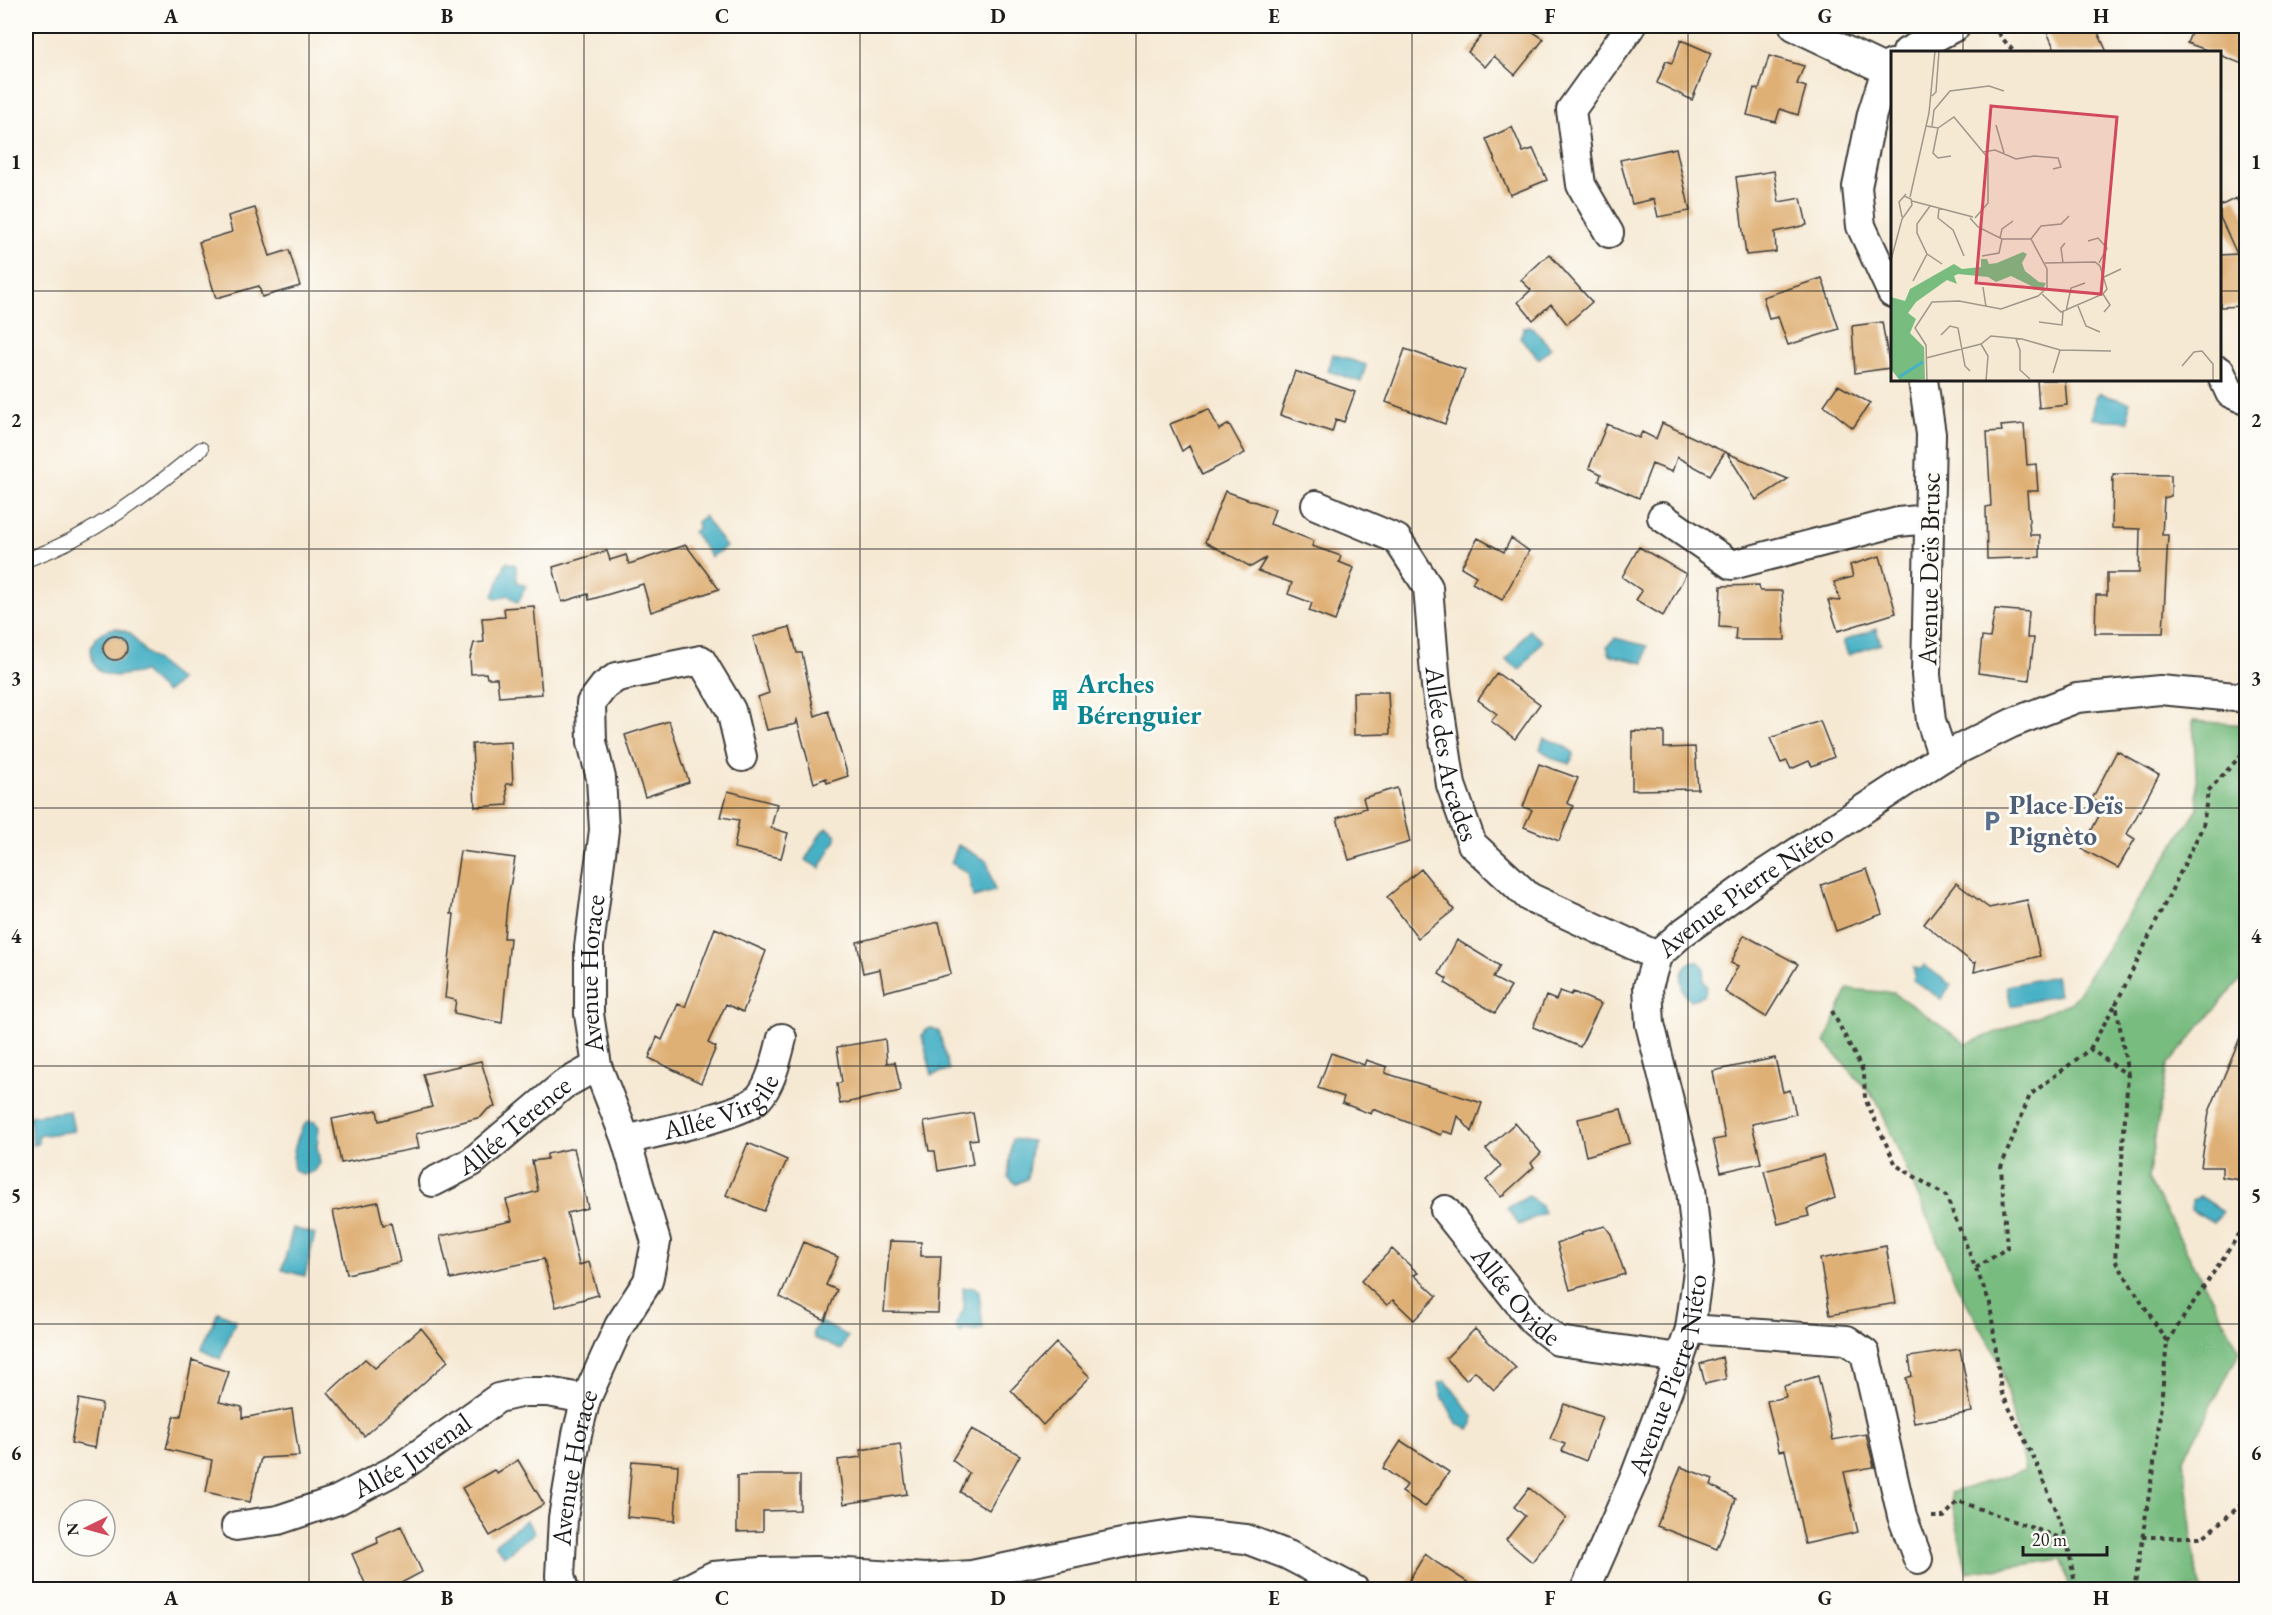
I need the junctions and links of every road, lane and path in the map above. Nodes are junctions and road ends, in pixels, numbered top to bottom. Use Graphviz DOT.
graph roads {
  1 [pos="1631,26"];
  2 [pos="1794,26"];
  3 [pos="1956,26"];
  4 [pos="1992,26"];
  5 [pos="1914,51"];
  6 [pos="2013,51"];
  7 [pos="1891,61"];
  8 [pos="1891,71"];
  9 [pos="1609,232"];
  10 [pos="1891,289"];
  11 [pos="2221,372"];
  12 [pos="1923,381"];
  13 [pos="2247,400"];
  14 [pos="201,449"];
  15 [pos="1316,505"];
  16 [pos="1662,518"];
  17 [pos="1929,519"];
  18 [pos="26,560"];
  19 [pos="2247,698"];
  20 [pos="2247,750"];
  21 [pos="742,757"];
  22 [pos="1942,757"];
  23 [pos="1658,956"];
  24 [pos="2116,1004"];
  25 [pos="1832,1011"];
  26 [pos="782,1038"];
  27 [pos="2090,1049"];
  28 [pos="597,1066"];
  29 [pos="2128,1075"];
  30 [pos="626,1140"];
  31 [pos="433,1182"];
  32 [pos="1445,1210"];
  33 [pos="2247,1224"];
  34 [pos="1976,1268"];
  35 [pos="1690,1329"];
  36 [pos="2167,1342"];
  37 [pos="1680,1358"];
  38 [pos="586,1399"];
  39 [pos="2247,1503"];
  40 [pos="1944,1517"];
  41 [pos="236,1526"];
  42 [pos="2142,1537"];
  43 [pos="2067,1540"];
  44 [pos="1918,1559"];
  45 [pos="925,1584"];
  46 [pos="564,1590"];
  47 [pos="686,1590"];
  48 [pos="1355,1590"];
  49 [pos="1585,1590"];
  50 [pos="2076,1590"];
  51 [pos="2134,1590"];
  1 -- 9 [label="street"];
  2 -- 7 [label="street"];
  3 -- 5 [label="street"];
  4 -- 6 [label="path"];
  8 -- 10 [label="street"];
  11 -- 13 [label="street"];
  12 -- 17 [label="street, Avenue Deïs Brusc"];
  14 -- 18 [label="lane"];
  15 -- 23 [label="street, Allée des Arcades"];
  16 -- 17 [label="street"];
  17 -- 22 [label="street, Avenue Deïs Brusc"];
  19 -- 22 [label="street, Avenue Pierre Niéto"];
  20 -- 24 [label="path"];
  21 -- 28 [label="street, Avenue Horace"];
  22 -- 23 [label="street, Avenue Pierre Niéto"];
  23 -- 35 [label="street, Avenue Pierre Niéto"];
  24 -- 27 [label="path"];
  24 -- 29 [label="path"];
  25 -- 34 [label="path"];
  26 -- 30 [label="street, Allée Virgile"];
  27 -- 29 [label="path"];
  27 -- 34 [label="path"];
  28 -- 30 [label="street, Avenue Horace"];
  28 -- 31 [label="street, Allée Terence"];
  29 -- 36 [label="path"];
  30 -- 38 [label="street, Avenue Horace"];
  32 -- 37 [label="street, Allée Ovide"];
  33 -- 36 [label="path"];
  34 -- 43 [label="path"];
  35 -- 37 [label="street, Avenue Pierre Niéto"];
  35 -- 44 [label="street"];
  36 -- 42 [label="path"];
  37 -- 49 [label="street, Avenue Pierre Niéto"];
  38 -- 41 [label="street, Allée Juvenal"];
  38 -- 46 [label="street, Avenue Horace"];
  39 -- 42 [label="path"];
  40 -- 43 [label="path"];
  42 -- 51 [label="path"];
  43 -- 50 [label="path"];
  45 -- 47 [label="street"];
  45 -- 48 [label="street"];
}
